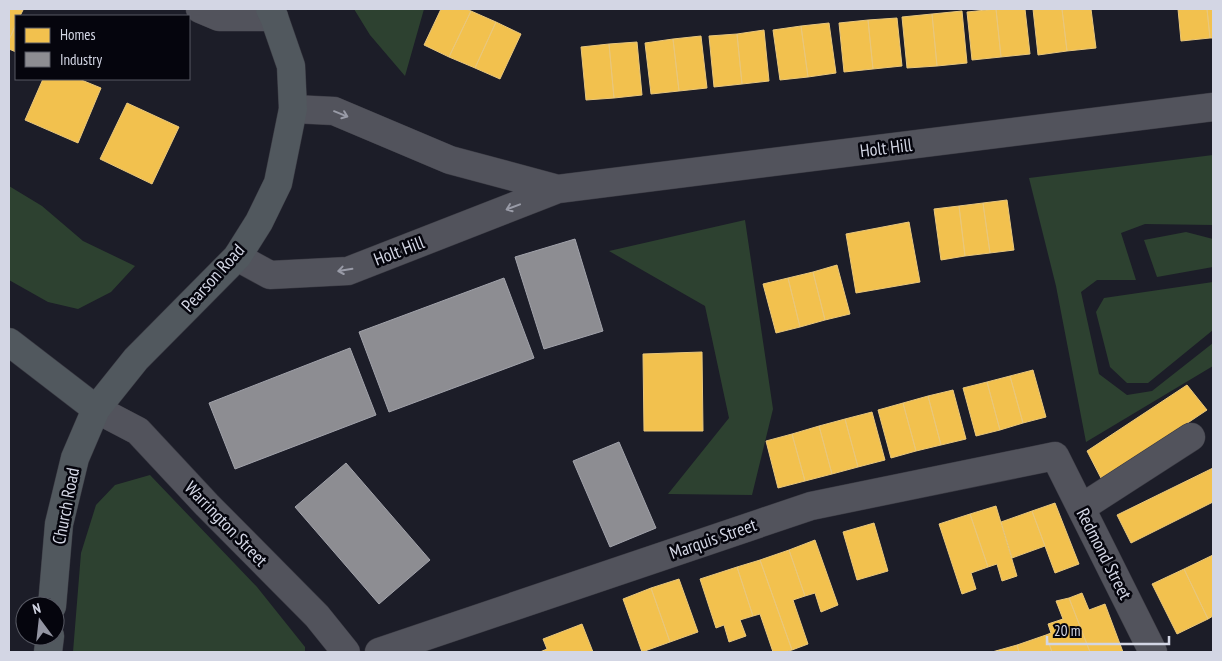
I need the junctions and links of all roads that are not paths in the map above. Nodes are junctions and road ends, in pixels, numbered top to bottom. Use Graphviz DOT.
graph roads {
  1 [pos="200,9"];
  2 [pos="272,13"];
  3 [pos="1213,107"];
  4 [pos="293,109"];
  5 [pos="558,189"];
  6 [pos="237,257"];
  7 [pos="9,342"];
  8 [pos="96,409"];
  9 [pos="1191,437"];
  10 [pos="1055,456"];
  11 [pos="1081,508"];
  12 [pos="53,596"];
  13 [pos="346,652"];
  14 [pos="379,652"];
  15 [pos="1153,652"];
  1 -- 2 [label="street"];
  2 -- 4 [label="main road, Pearson Road"];
  3 -- 5 [label="street, Holt Hill"];
  4 -- 5 [label="street, Holt Hill, one-way"];
  4 -- 6 [label="main road, Pearson Road"];
  5 -- 6 [label="street, Holt Hill, one-way"];
  6 -- 8 [label="main road, Pearson Road"];
  7 -- 8 [label="main road"];
  8 -- 12 [label="main road, Church Road"];
  8 -- 13 [label="street, Warrington Street"];
  9 -- 11 [label="street"];
  10 -- 11 [label="street, Redmond Street"];
  10 -- 14 [label="street, Marquis Street"];
  11 -- 15 [label="street, Redmond Street"];
}
